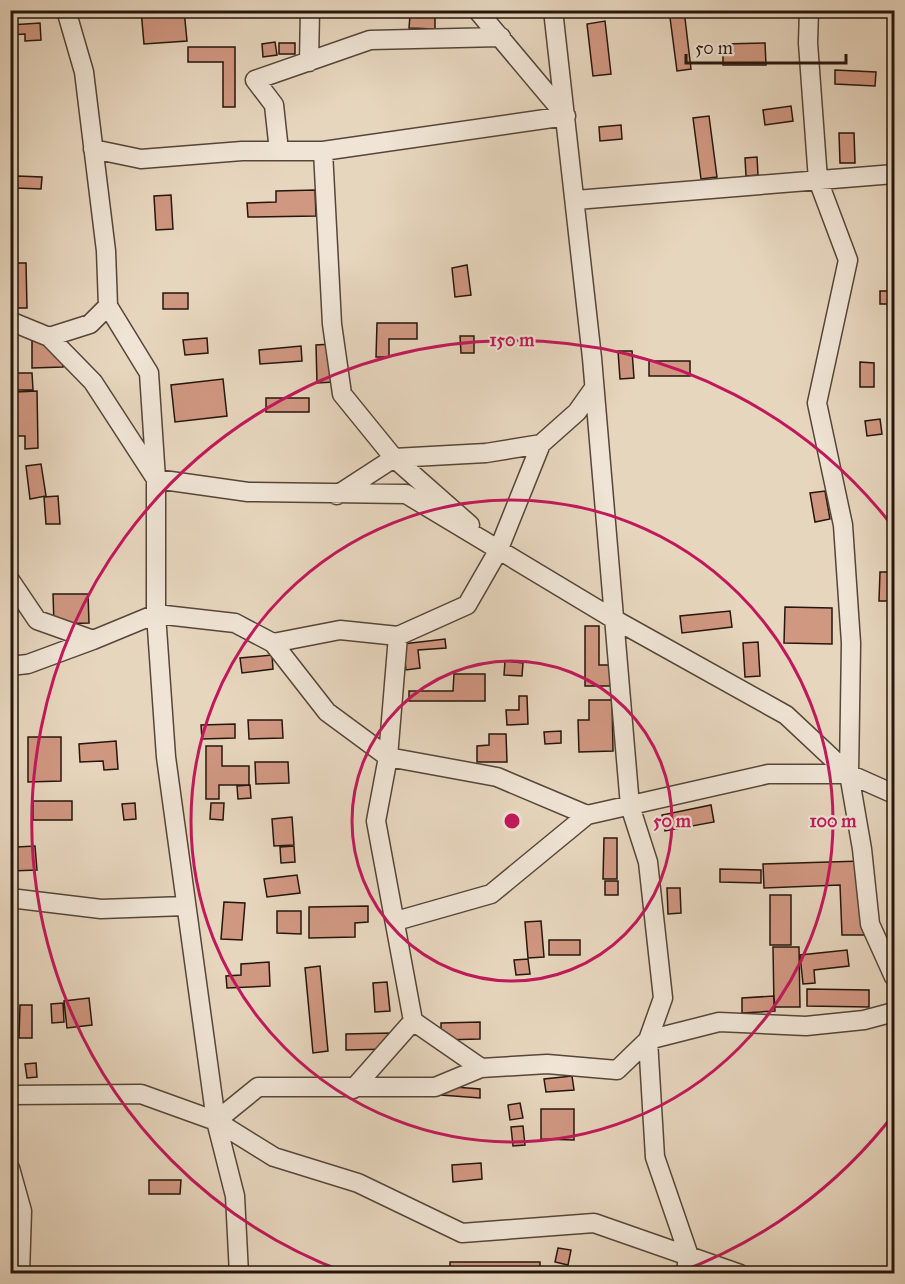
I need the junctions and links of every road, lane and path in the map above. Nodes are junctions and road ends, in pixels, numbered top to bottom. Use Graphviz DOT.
graph roads {
  1 [pos="66,10"];
  2 [pos="310,10"];
  3 [pos="477,10"];
  4 [pos="553,10"];
  5 [pos="809,10"];
  6 [pos="501,37"];
  7 [pos="309,62"];
  8 [pos="566,116"];
  9 [pos="93,149"];
  10 [pos="279,151"];
  11 [pos="323,152"];
  12 [pos="894,174"];
  13 [pos="818,180"];
  14 [pos="576,200"];
  15 [pos="108,306"];
  16 [pos="10,321"];
  17 [pos="49,337"];
  18 [pos="594,388"];
  19 [pos="541,444"];
  20 [pos="394,458"];
  21 [pos="156,479"];
  22 [pos="337,495"];
  23 [pos="498,551"];
  24 [pos="10,580"];
  25 [pos="156,614"];
  26 [pos="612,618"];
  27 [pos="398,636"];
  28 [pos="93,640"];
  29 [pos="273,643"];
  30 [pos="10,666"];
  31 [pos="388,757"];
  32 [pos="849,774"];
  33 [pos="894,794"];
  34 [pos="630,806"];
  35 [pos="587,815"];
  36 [pos="10,897"];
  37 [pos="185,906"];
  38 [pos="396,921"];
  39 [pos="894,977"];
  40 [pos="894,1012"];
  41 [pos="413,1021"];
  42 [pos="648,1040"];
  43 [pos="481,1068"];
  44 [pos="353,1089"];
  45 [pos="10,1095"];
  46 [pos="216,1121"];
  47 [pos="10,1168"];
  48 [pos="688,1253"];
  49 [pos="20,1274"];
  50 [pos="239,1274"];
  51 [pos="686,1274"];
  52 [pos="740,1274"];
  1 -- 9 [label="street"];
  2 -- 7 [label="street"];
  3 -- 6 [label="street"];
  4 -- 8 [label="street"];
  5 -- 13 [label="street"];
  6 -- 7 [label="street"];
  6 -- 8 [label="street"];
  7 -- 10 [label="street"];
  8 -- 11 [label="street"];
  8 -- 14 [label="street"];
  9 -- 10 [label="street"];
  9 -- 15 [label="street"];
  10 -- 11 [label="street"];
  11 -- 20 [label="street"];
  12 -- 13 [label="street"];
  13 -- 14 [label="street"];
  13 -- 32 [label="street"];
  14 -- 18 [label="street"];
  15 -- 17 [label="street"];
  15 -- 21 [label="street"];
  16 -- 17 [label="street"];
  17 -- 21 [label="street"];
  18 -- 19 [label="street"];
  18 -- 26 [label="street"];
  19 -- 20 [label="street"];
  19 -- 23 [label="street"];
  20 -- 22 [label="street"];
  20 -- 23 [label="street"];
  21 -- 22 [label="street"];
  21 -- 25 [label="street"];
  22 -- 23 [label="street"];
  23 -- 26 [label="street"];
  23 -- 27 [label="street"];
  24 -- 28 [label="street"];
  25 -- 28 [label="street"];
  25 -- 29 [label="street"];
  25 -- 37 [label="street"];
  26 -- 32 [label="street"];
  26 -- 34 [label="street"];
  27 -- 29 [label="street"];
  27 -- 31 [label="street"];
  28 -- 30 [label="street"];
  29 -- 31 [label="street"];
  31 -- 35 [label="street"];
  31 -- 38 [label="street"];
  32 -- 33 [label="street"];
  32 -- 34 [label="street"];
  32 -- 39 [label="street"];
  34 -- 35 [label="street"];
  34 -- 42 [label="street"];
  35 -- 38 [label="street"];
  36 -- 37 [label="street"];
  37 -- 46 [label="street"];
  38 -- 41 [label="street"];
  40 -- 42 [label="street"];
  41 -- 43 [label="street"];
  41 -- 44 [label="street"];
  42 -- 43 [label="street"];
  42 -- 48 [label="street"];
  43 -- 44 [label="street"];
  44 -- 46 [label="street"];
  45 -- 46 [label="street"];
  46 -- 48 [label="street"];
  46 -- 50 [label="street"];
  47 -- 49 [label="street"];
  48 -- 51 [label="street"];
  48 -- 52 [label="street"];
}
